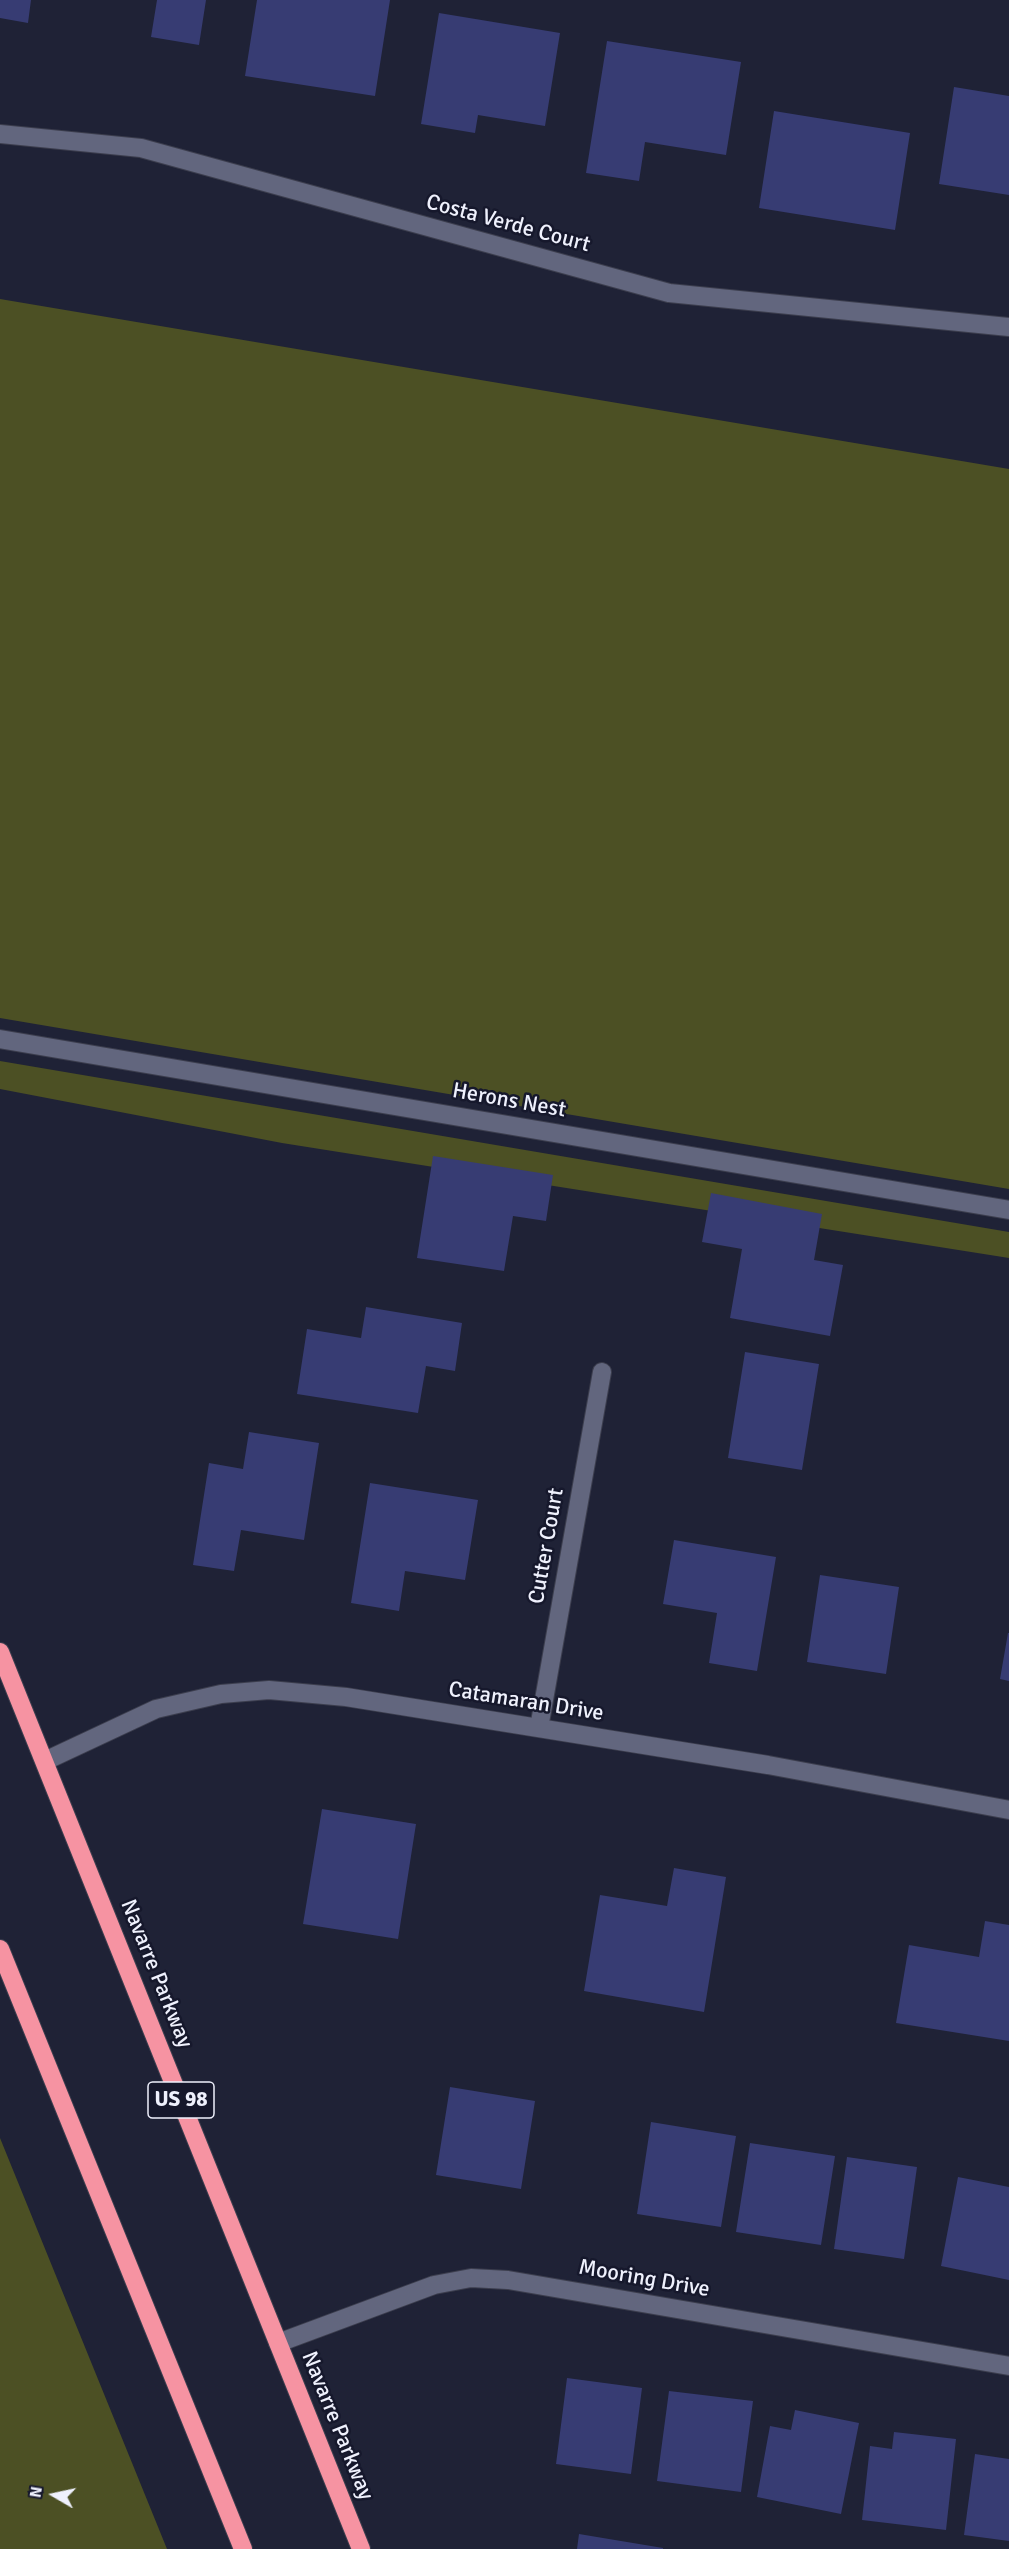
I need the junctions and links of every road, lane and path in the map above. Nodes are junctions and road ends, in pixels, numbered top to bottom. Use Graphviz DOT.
graph roads {
  1 [pos="0,134"];
  2 [pos="1009,327"];
  3 [pos="0,1039"];
  4 [pos="1009,1210"];
  5 [pos="602,1372"];
  6 [pos="0,1652"];
  7 [pos="539,1728"];
  8 [pos="45,1761"];
  9 [pos="1009,1810"];
  10 [pos="0,1949"];
  11 [pos="278,2343"];
  12 [pos="1009,2366"];
  13 [pos="243,2549"];
  14 [pos="361,2549"];
  1 -- 2 [label="street, Costa Verde Court"];
  3 -- 4 [label="street, Herons Nest"];
  5 -- 7 [label="street, Cutter Court"];
  6 -- 8 [label="highway, Navarre Parkway / US 98"];
  7 -- 8 [label="street, Catamaran Drive"];
  7 -- 9 [label="street, Catamaran Drive"];
  8 -- 11 [label="highway, Navarre Parkway / US 98"];
  10 -- 13 [label="highway"];
  11 -- 12 [label="street, Mooring Drive"];
  11 -- 14 [label="highway, Navarre Parkway / US 98"];
}
